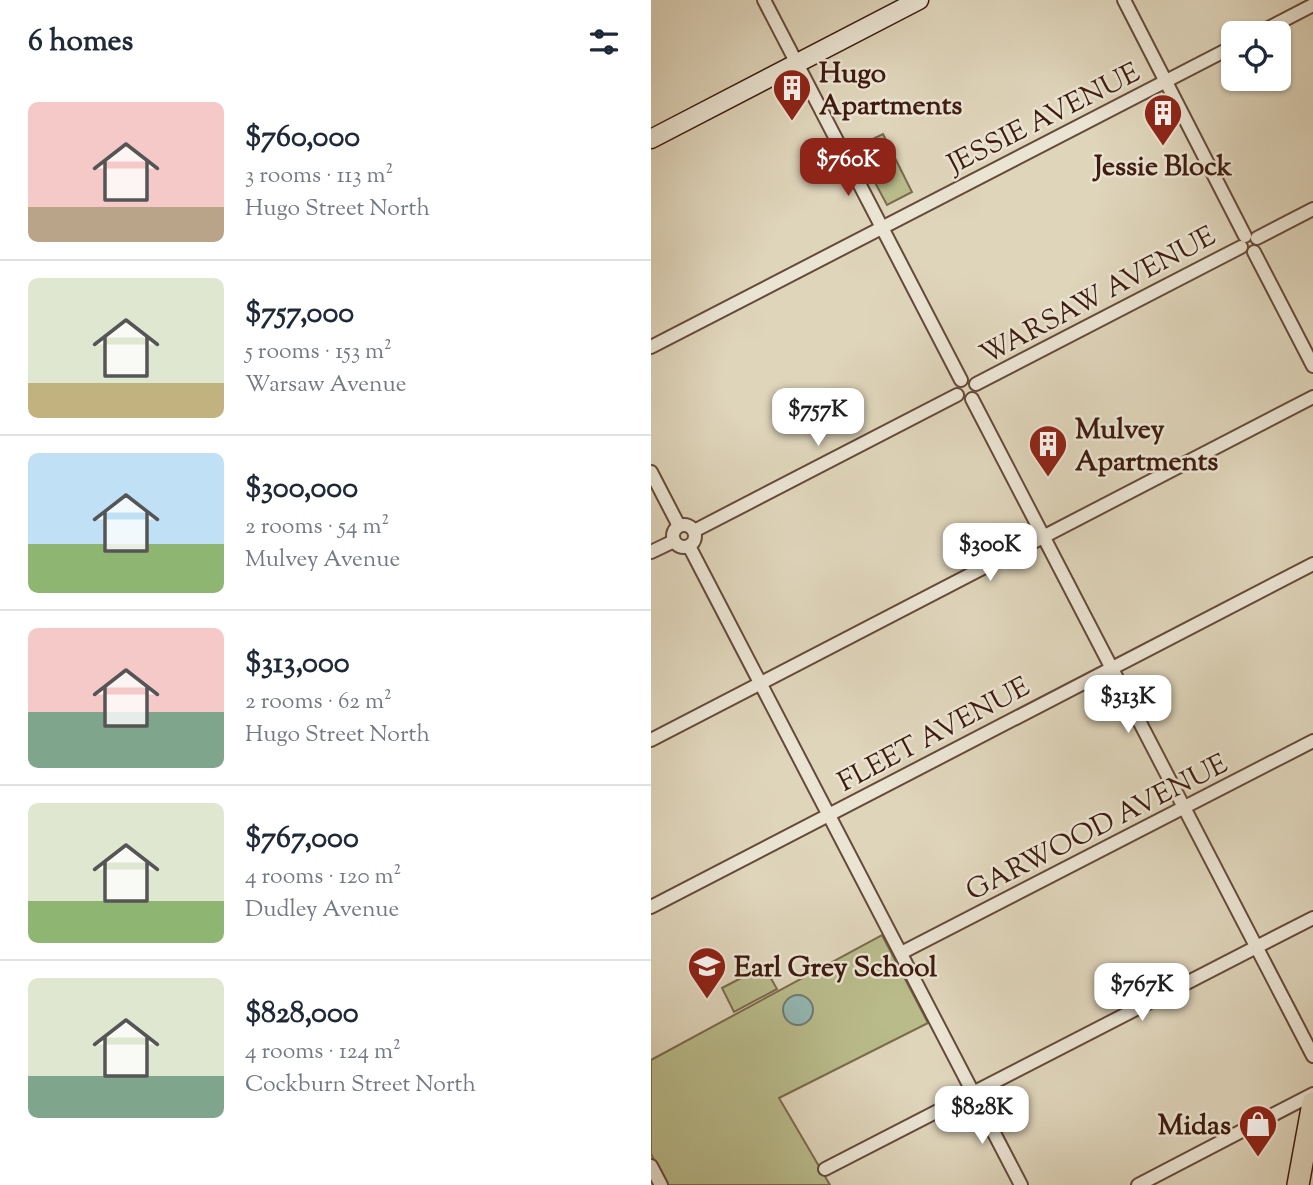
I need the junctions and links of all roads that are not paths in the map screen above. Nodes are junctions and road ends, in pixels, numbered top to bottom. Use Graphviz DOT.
graph roads {
  1 [pos="764,0"];
  2 [pos="919,0"];
  3 [pos="1124,0"];
  4 [pos="1313,5"];
  5 [pos="1282,21"];
  6 [pos="1221,53"];
  7 [pos="797,64"];
  8 [pos="1166,81"];
  9 [pos="651,139"];
  10 [pos="1313,209"];
  11 [pos="882,228"];
  12 [pos="1248,240"];
  13 [pos="651,346"];
  14 [pos="1313,366"];
  15 [pos="961,380"];
  16 [pos="977,384"];
  17 [pos="957,395"];
  18 [pos="1313,397"];
  19 [pos="972,399"];
  20 [pos="651,471"];
  21 [pos="679,526"];
  22 [pos="694,531"];
  23 [pos="1043,537"];
  24 [pos="674,541"];
  25 [pos="689,546"];
  26 [pos="651,552"];
  27 [pos="1313,564"];
  28 [pos="1111,667"];
  29 [pos="761,683"];
  30 [pos="651,740"];
  31 [pos="1313,741"];
  32 [pos="1184,808"];
  33 [pos="829,815"];
  34 [pos="651,907"];
  35 [pos="1313,918"];
  36 [pos="1256,946"];
  37 [pos="901,953"];
  38 [pos="1313,1056"];
  39 [pos="973,1092"];
  40 [pos="1313,1094"];
  41 [pos="1313,1102"];
  42 [pos="651,1166"];
  43 [pos="825,1169"];
  44 [pos="661,1185"];
  45 [pos="1021,1185"];
  46 [pos="1138,1185"];
  47 [pos="1298,1185"];
  1 -- 7 [label="street"];
  2 -- 7 [label="main road"];
  3 -- 8 [label="street"];
  4 -- 5 [label="street"];
  6 -- 8 [label="street, JESSIE AVENUE"];
  7 -- 9 [label="main road"];
  7 -- 11 [label="street"];
  8 -- 11 [label="street, JESSIE AVENUE"];
  8 -- 12 [label="street"];
  10 -- 12 [label="street, WARSAW AVENUE"];
  11 -- 13 [label="street, JESSIE AVENUE"];
  11 -- 15 [label="street"];
  12 -- 14 [label="street"];
  12 -- 16 [label="street, WARSAW AVENUE"];
  15 -- 16 [label="street"];
  15 -- 17 [label="street"];
  16 -- 19 [label="street"];
  17 -- 19 [label="street"];
  17 -- 22 [label="street, WARSAW AVENUE"];
  18 -- 23 [label="street"];
  19 -- 23 [label="street"];
  20 -- 21 [label="street"];
  21 -- 22 [label="street"];
  21 -- 24 [label="street"];
  22 -- 25 [label="street"];
  23 -- 28 [label="street"];
  23 -- 29 [label="street"];
  24 -- 25 [label="street"];
  24 -- 26 [label="street"];
  25 -- 29 [label="street"];
  27 -- 28 [label="street, FLEET AVENUE"];
  28 -- 32 [label="street"];
  28 -- 33 [label="street, FLEET AVENUE"];
  29 -- 30 [label="street"];
  29 -- 33 [label="street"];
  31 -- 32 [label="street, GARWOOD AVENUE"];
  32 -- 36 [label="street"];
  32 -- 37 [label="street, GARWOOD AVENUE"];
  33 -- 34 [label="street, FLEET AVENUE"];
  33 -- 37 [label="street"];
  35 -- 36 [label="street"];
  36 -- 38 [label="street"];
  36 -- 39 [label="street"];
  37 -- 39 [label="street"];
  39 -- 43 [label="street"];
  39 -- 45 [label="street"];
  40 -- 46 [label="street"];
  41 -- 47 [label="main road"];
  42 -- 44 [label="street"];
}
